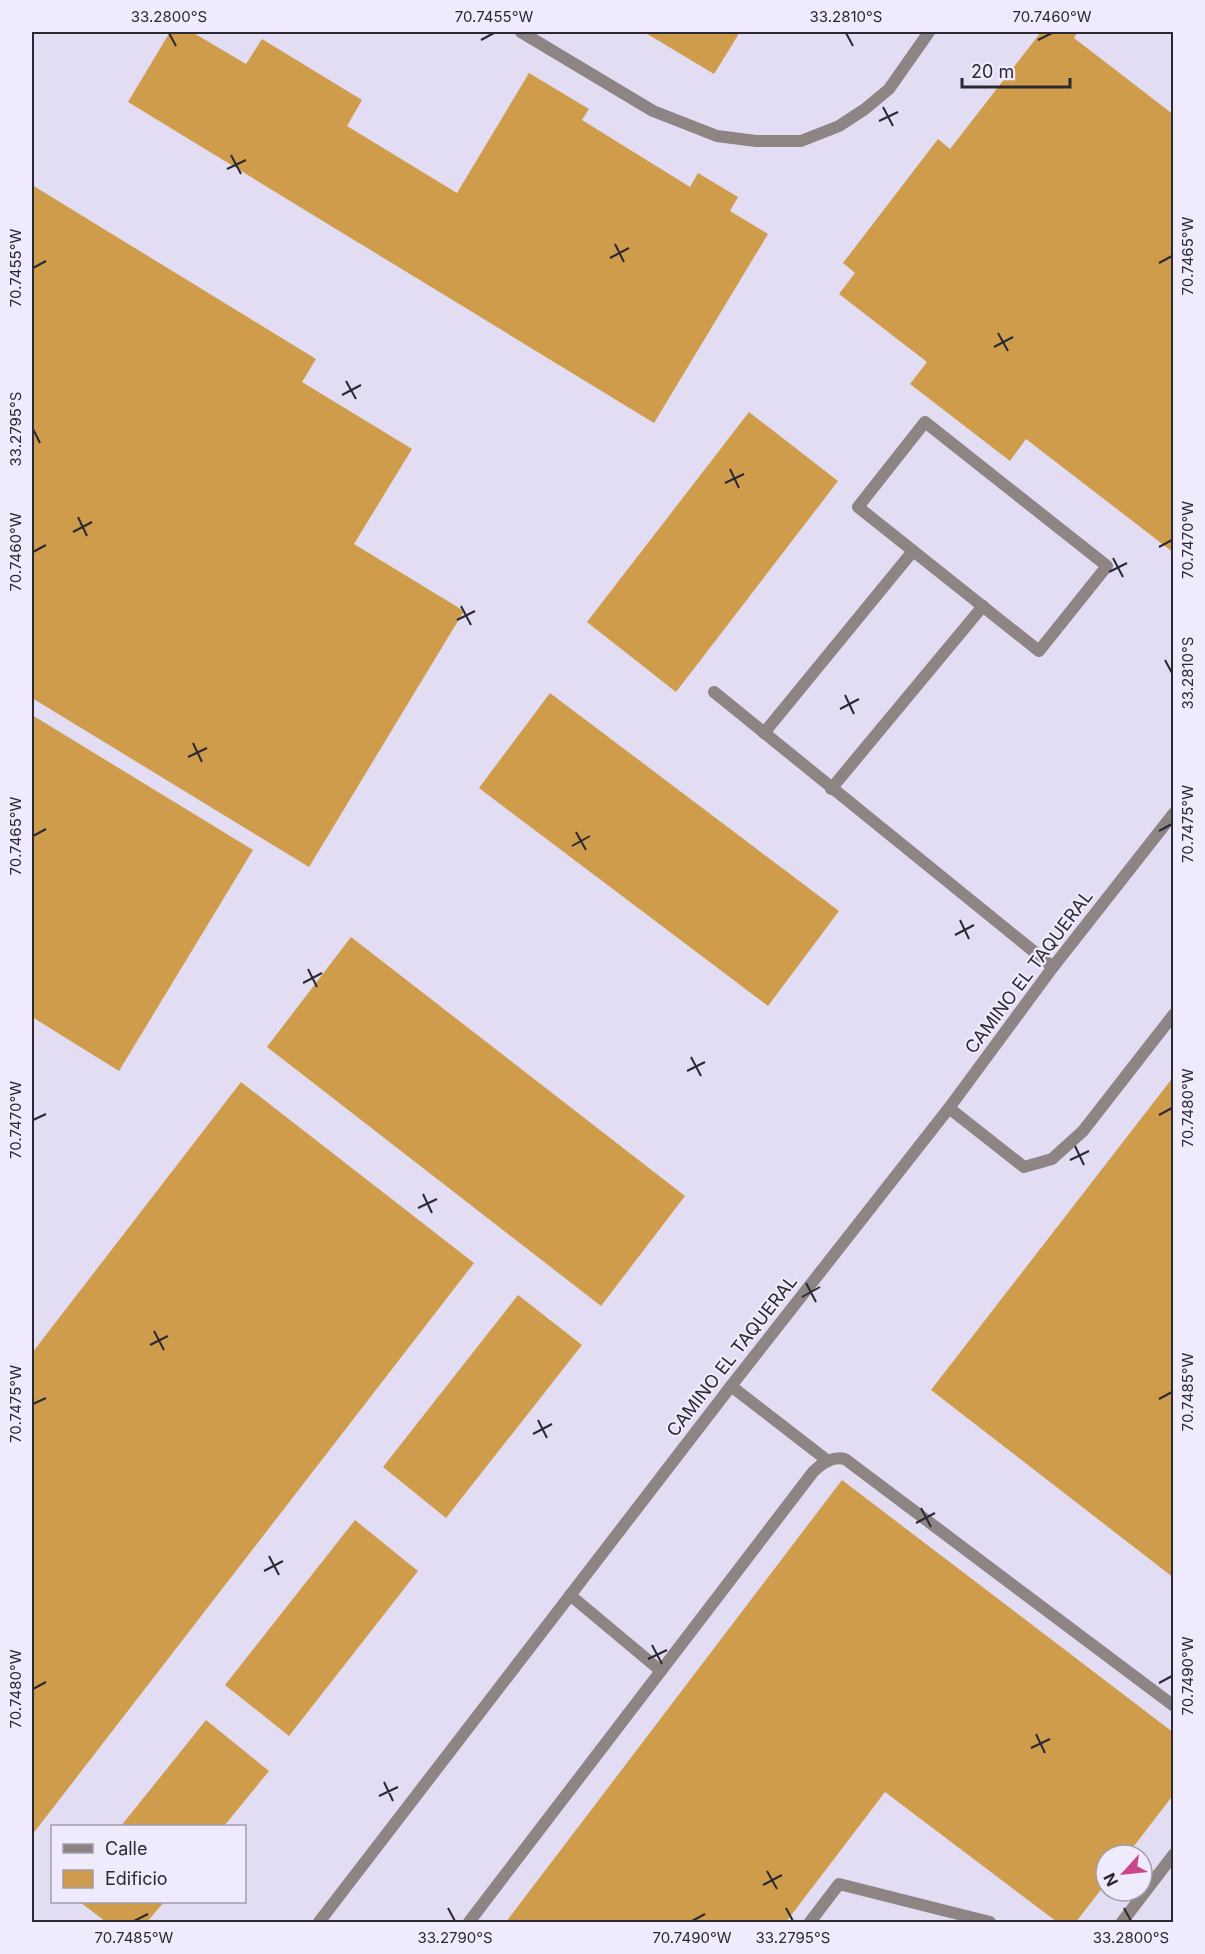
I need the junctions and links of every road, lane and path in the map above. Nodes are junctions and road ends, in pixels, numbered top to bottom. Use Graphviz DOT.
graph roads {
  1 [pos="521,32"];
  2 [pos="929,32"];
  3 [pos="913,551"];
  4 [pos="983,606"];
  5 [pos="714,692"];
  6 [pos="764,733"];
  7 [pos="831,789"];
  8 [pos="1173,813"];
  9 [pos="1053,967"];
  10 [pos="1173,1014"];
  11 [pos="949,1108"];
  12 [pos="731,1386"];
  13 [pos="828,1461"];
  14 [pos="570,1595"];
  15 [pos="661,1671"];
  16 [pos="1173,1706"];
  17 [pos="1173,1854"];
  18 [pos="319,1923"];
  19 [pos="469,1923"];
  20 [pos="810,1923"];
  21 [pos="990,1923"];
  22 [pos="1122,1923"];
  1 -- 2 [label="street"];
  3 -- 4 [label="street"];
  3 -- 4 [label="street"];
  3 -- 6 [label="street"];
  4 -- 7 [label="street"];
  5 -- 6 [label="street"];
  6 -- 7 [label="street"];
  7 -- 9 [label="street"];
  8 -- 9 [label="street, CAMINO EL TAQUERAL"];
  9 -- 11 [label="street, CAMINO EL TAQUERAL"];
  10 -- 11 [label="street"];
  11 -- 12 [label="street, CAMINO EL TAQUERAL"];
  12 -- 13 [label="street"];
  12 -- 14 [label="street, CAMINO EL TAQUERAL"];
  13 -- 15 [label="street"];
  13 -- 16 [label="street"];
  14 -- 15 [label="street"];
  14 -- 18 [label="street, CAMINO EL TAQUERAL"];
  15 -- 19 [label="street"];
  17 -- 22 [label="street"];
  20 -- 21 [label="street"];
}
